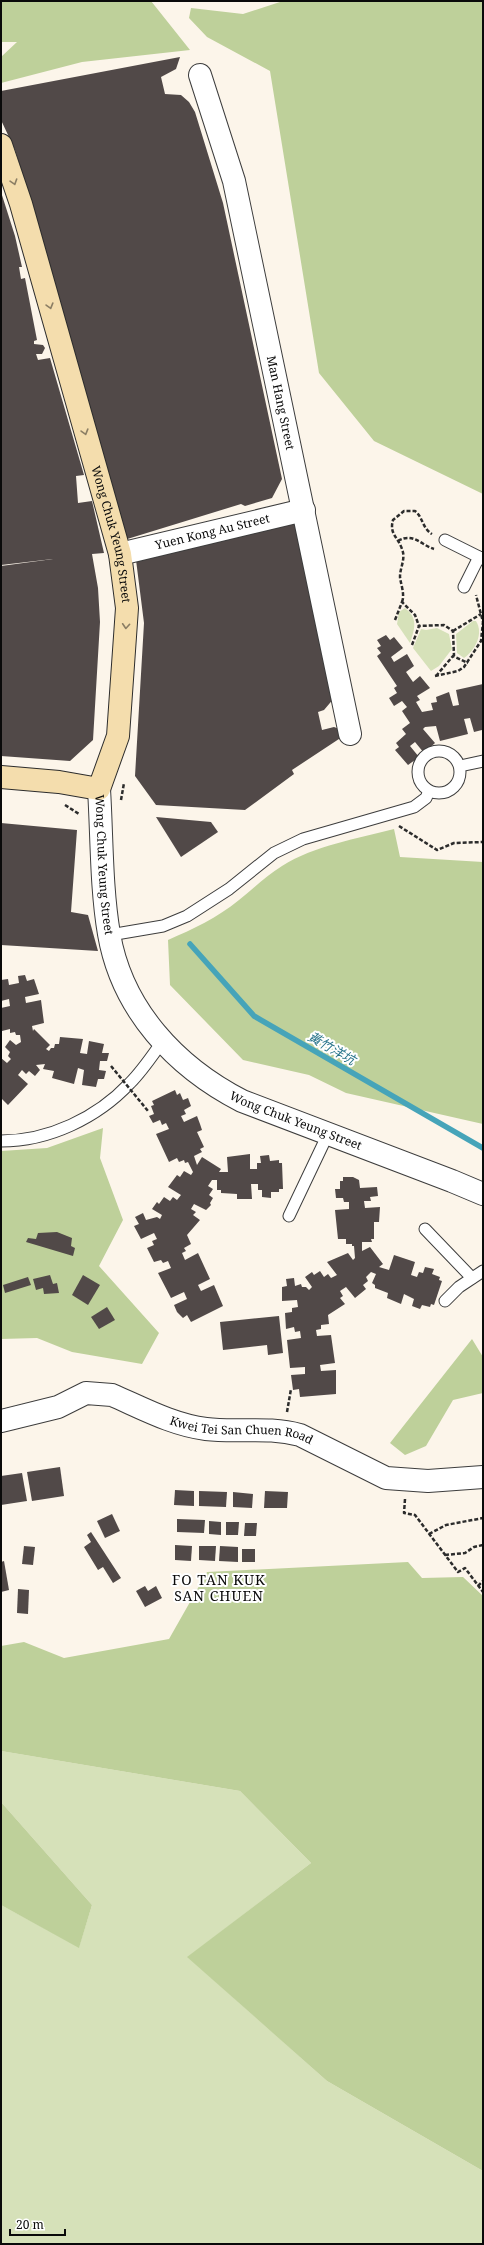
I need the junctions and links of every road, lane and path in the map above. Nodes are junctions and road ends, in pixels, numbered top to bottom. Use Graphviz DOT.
graph roads {
  1 [pos="200,75"];
  2 [pos="1,145"];
  3 [pos="304,510"];
  4 [pos="434,535"];
  5 [pos="398,541"];
  6 [pos="442,544"];
  7 [pos="120,554"];
  8 [pos="481,558"];
  9 [pos="464,587"];
  10 [pos="475,593"];
  11 [pos="402,602"];
  12 [pos="481,614"];
  13 [pos="395,620"];
  14 [pos="418,626"];
  15 [pos="453,631"];
  16 [pos="412,645"];
  17 [pos="454,656"];
  18 [pos="468,663"];
  19 [pos="350,734"];
  20 [pos="483,761"];
  21 [pos="460,766"];
  22 [pos="1,777"];
  23 [pos="124,780"];
  24 [pos="99,789"];
  25 [pos="429,791"];
  26 [pos="63,804"];
  27 [pos="120,807"];
  28 [pos="81,818"];
  29 [pos="397,825"];
  30 [pos="483,842"];
  31 [pos="110,936"];
  32 [pos="162,1042"];
  33 [pos="111,1066"];
  34 [pos="148,1111"];
  35 [pos="328,1134"];
  36 [pos="1,1141"];
  37 [pos="483,1194"];
  38 [pos="289,1216"];
  39 [pos="425,1229"];
  40 [pos="483,1270"];
  41 [pos="472,1278"];
  42 [pos="445,1301"];
  43 [pos="291,1389"];
  44 [pos="286,1417"];
  45 [pos="1,1421"];
  46 [pos="483,1477"];
  47 [pos="405,1495"];
  48 [pos="483,1518"];
  49 [pos="429,1534"];
  50 [pos="483,1545"];
  51 [pos="444,1555"];
  52 [pos="483,1581"];
  53 [pos="478,1586"];
  54 [pos="483,1592"];
  1 -- 3 [label="street, Man Hang Street"];
  2 -- 7 [label="street, Wong Chuk Yeung Street, one-way"];
  3 -- 7 [label="street, Yuen Kong Au Street"];
  3 -- 19 [label="street, Man Hang Street"];
  4 -- 5 [label="path"];
  5 -- 6 [label="path"];
  5 -- 11 [label="path"];
  6 -- 8 [label="lane"];
  7 -- 24 [label="street, Wong Chuk Yeung Street, one-way"];
  8 -- 9 [label="lane"];
  10 -- 12 [label="path"];
  11 -- 13 [label="path"];
  11 -- 14 [label="path"];
  12 -- 15 [label="path"];
  12 -- 18 [label="path"];
  14 -- 15 [label="path"];
  14 -- 16 [label="path"];
  15 -- 17 [label="path"];
  17 -- 18 [label="path"];
  17 -- 18 [label="path"];
  20 -- 21 [label="lane"];
  21 -- 25 [label="lane"];
  21 -- 25 [label="lane"];
  22 -- 24 [label="street"];
  23 -- 27 [label="path"];
  24 -- 31 [label="street, Wong Chuk Yeung Street"];
  25 -- 31 [label="lane"];
  26 -- 28 [label="path"];
  29 -- 30 [label="path"];
  31 -- 32 [label="street, Wong Chuk Yeung Street"];
  32 -- 35 [label="street, Wong Chuk Yeung Street"];
  32 -- 36 [label="lane"];
  33 -- 34 [label="path, bridge"];
  35 -- 37 [label="street, Wong Chuk Yeung Street"];
  35 -- 38 [label="lane"];
  39 -- 41 [label="lane"];
  40 -- 41 [label="lane"];
  41 -- 42 [label="lane"];
  43 -- 44 [label="path"];
  45 -- 46 [label="street, Kwei Tei San Chuen Road"];
  47 -- 49 [label="path"];
  48 -- 49 [label="path"];
  49 -- 51 [label="path"];
  50 -- 51 [label="path"];
  51 -- 53 [label="path"];
  52 -- 53 [label="path"];
  53 -- 54 [label="path"];
}
